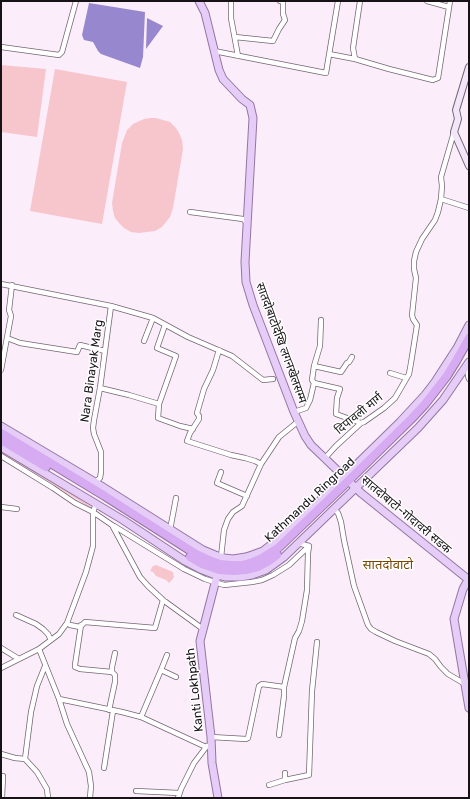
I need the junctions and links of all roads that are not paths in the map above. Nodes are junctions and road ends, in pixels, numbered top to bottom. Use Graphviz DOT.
graph roads {
  1 [pos="76,1"];
  2 [pos="199,1"];
  3 [pos="231,1"];
  4 [pos="280,1"];
  5 [pos="338,1"];
  6 [pos="360,1"];
  7 [pos="427,1"];
  8 [pos="450,1"];
  9 [pos="449,7"];
  10 [pos="235,37"];
  11 [pos="1,47"];
  12 [pos="214,51"];
  13 [pos="329,54"];
  14 [pos="238,56"];
  15 [pos="355,59"];
  16 [pos="469,67"];
  17 [pos="454,132"];
  18 [pos="469,166"];
  19 [pos="441,199"];
  20 [pos="469,208"];
  21 [pos="190,212"];
  22 [pos="247,223"];
  23 [pos="1,284"];
  24 [pos="12,286"];
  25 [pos="111,306"];
  26 [pos="153,318"];
  27 [pos="322,320"];
  28 [pos="164,325"];
  29 [pos="469,325"];
  30 [pos="7,338"];
  31 [pos="469,338"];
  32 [pos="144,341"];
  33 [pos="469,348"];
  34 [pos="220,350"];
  35 [pos="105,351"];
  36 [pos="2,354"];
  37 [pos="352,357"];
  38 [pos="467,365"];
  39 [pos="314,366"];
  40 [pos="1,370"];
  41 [pos="390,373"];
  42 [pos="406,378"];
  43 [pos="273,379"];
  44 [pos="469,379"];
  45 [pos="314,383"];
  46 [pos="100,388"];
  47 [pos="159,404"];
  48 [pos="294,412"];
  49 [pos="299,422"];
  50 [pos="360,423"];
  51 [pos="1,426"];
  52 [pos="193,429"];
  53 [pos="1,433"];
  54 [pos="1,440"];
  55 [pos="1,447"];
  56 [pos="1,456"];
  57 [pos="325,458"];
  58 [pos="261,464"];
  59 [pos="221,472"];
  60 [pos="94,482"];
  61 [pos="350,482"];
  62 [pos="247,496"];
  63 [pos="176,498"];
  64 [pos="96,504"];
  65 [pos="1,507"];
  66 [pos="17,509"];
  67 [pos="334,509"];
  68 [pos="93,512"];
  69 [pos="112,525"];
  70 [pos="170,530"];
  71 [pos="298,543"];
  72 [pos="309,546"];
  73 [pos="218,570"];
  74 [pos="469,579"];
  75 [pos="163,600"];
  76 [pos="16,615"];
  77 [pos="67,623"];
  78 [pos="82,624"];
  79 [pos="203,629"];
  80 [pos="51,640"];
  81 [pos="317,642"];
  82 [pos="1,648"];
  83 [pos="39,648"];
  84 [pos="115,653"];
  85 [pos="167,655"];
  86 [pos="18,659"];
  87 [pos="45,666"];
  88 [pos="1,668"];
  89 [pos="161,670"];
  90 [pos="112,672"];
  91 [pos="176,677"];
  92 [pos="465,684"];
  93 [pos="284,687"];
  94 [pos="59,699"];
  95 [pos="469,708"];
  96 [pos="111,710"];
  97 [pos="141,717"];
  98 [pos="279,735"];
  99 [pos="210,742"];
  100 [pos="1,754"];
  101 [pos="25,759"];
  102 [pos="104,768"];
  103 [pos="285,773"];
  104 [pos="3,776"];
  105 [pos="285,780"];
  106 [pos="270,785"];
  107 [pos="136,791"];
  108 [pos="178,796"];
  109 [pos="2,798"];
  110 [pos="48,798"];
  111 [pos="90,798"];
  112 [pos="218,798"];
  1 -- 11 [label="street"];
  2 -- 12 [label="main road"];
  3 -- 10 [label="street"];
  4 -- 10 [label="street"];
  5 -- 13 [label="street"];
  6 -- 15 [label="street"];
  7 -- 9 [label="street"];
  8 -- 9 [label="street"];
  9 -- 15 [label="street"];
  10 -- 14 [label="street"];
  12 -- 14 [label="street"];
  12 -- 22 [label="main road, सातदोबाटोदेखि लगनखेलसम्म"];
  13 -- 14 [label="street"];
  13 -- 15 [label="street"];
  16 -- 17 [label="street"];
  17 -- 18 [label="street"];
  17 -- 19 [label="street, दिपावली मार्ग"];
  19 -- 20 [label="street"];
  19 -- 42 [label="street, दिपावली मार्ग"];
  21 -- 22 [label="street"];
  22 -- 48 [label="main road, सातदोबाटोदेखि लगनखेलसम्म"];
  23 -- 24 [label="street"];
  24 -- 25 [label="street"];
  24 -- 30 [label="street"];
  25 -- 26 [label="street"];
  25 -- 35 [label="street, Nara Binayak Marg"];
  26 -- 28 [label="street"];
  26 -- 32 [label="street"];
  27 -- 39 [label="street"];
  28 -- 34 [label="street"];
  28 -- 47 [label="street"];
  29 -- 61 [label="main road"];
  30 -- 35 [label="street"];
  30 -- 36 [label="street"];
  31 -- 61 [label="highway, Kathmandu Ringroad"];
  33 -- 61 [label="highway, Kathmandu Ringroad"];
  34 -- 43 [label="street"];
  34 -- 52 [label="street"];
  35 -- 46 [label="street, Nara Binayak Marg"];
  36 -- 40 [label="street"];
  37 -- 39 [label="street"];
  38 -- 44 [label="street"];
  38 -- 61 [label="main road"];
  39 -- 45 [label="street"];
  41 -- 42 [label="street"];
  42 -- 50 [label="street, दिपावली मार्ग"];
  45 -- 48 [label="street"];
  45 -- 50 [label="street"];
  46 -- 47 [label="street"];
  46 -- 60 [label="street, Nara Binayak Marg"];
  47 -- 52 [label="street"];
  48 -- 49 [label="main road, सातदोबाटोदेखि लगनखेलसम्म"];
  49 -- 57 [label="main road, सातदोबाटोदेखि लगनखेलसम्म"];
  49 -- 58 [label="street"];
  50 -- 57 [label="street, दिपावली मार्ग"];
  51 -- 60 [label="main road"];
  52 -- 58 [label="street"];
  53 -- 73 [label="highway, Kathmandu Ringroad"];
  54 -- 73 [label="highway, Kathmandu Ringroad"];
  55 -- 64 [label="main road"];
  56 -- 68 [label="street"];
  57 -- 61 [label="main road, सातदोबाटो-गोदावरी सडक"];
  58 -- 62 [label="street"];
  59 -- 62 [label="street"];
  60 -- 70 [label="main road"];
  61 -- 67 [label="main road"];
  61 -- 73 [label="highway, Kathmandu Ringroad"];
  61 -- 74 [label="main road, सातदोबाटो-गोदावरी सडक"];
  62 -- 73 [label="street"];
  63 -- 70 [label="street"];
  64 -- 68 [label="street"];
  64 -- 73 [label="main road"];
  65 -- 66 [label="street"];
  67 -- 71 [label="main road"];
  67 -- 92 [label="street"];
  68 -- 69 [label="street"];
  68 -- 77 [label="street"];
  69 -- 73 [label="street"];
  69 -- 75 [label="street"];
  70 -- 73 [label="main road"];
  71 -- 72 [label="street"];
  71 -- 73 [label="main road"];
  72 -- 73 [label="street"];
  72 -- 93 [label="street"];
  73 -- 79 [label="main road, Kanti Lokhpath"];
  74 -- 92 [label="main road"];
  75 -- 78 [label="street"];
  75 -- 79 [label="street"];
  76 -- 80 [label="street"];
  77 -- 78 [label="street"];
  77 -- 80 [label="street"];
  78 -- 90 [label="street"];
  79 -- 99 [label="main road, Kanti Lokhpath"];
  80 -- 83 [label="street"];
  81 -- 105 [label="street"];
  82 -- 86 [label="street"];
  83 -- 86 [label="street"];
  83 -- 87 [label="street"];
  84 -- 90 [label="street"];
  85 -- 89 [label="street"];
  86 -- 88 [label="street"];
  87 -- 94 [label="street"];
  87 -- 101 [label="street"];
  89 -- 91 [label="street"];
  89 -- 97 [label="street"];
  90 -- 96 [label="street"];
  92 -- 95 [label="main road"];
  93 -- 98 [label="street"];
  93 -- 99 [label="street"];
  94 -- 96 [label="street"];
  94 -- 111 [label="street"];
  96 -- 97 [label="street"];
  96 -- 102 [label="street"];
  97 -- 99 [label="street"];
  99 -- 108 [label="street"];
  99 -- 112 [label="main road, Kanti Lokhpath"];
  100 -- 101 [label="street"];
  101 -- 110 [label="street"];
  103 -- 105 [label="street"];
  104 -- 109 [label="street"];
  105 -- 106 [label="street"];
  107 -- 108 [label="street"];
}
